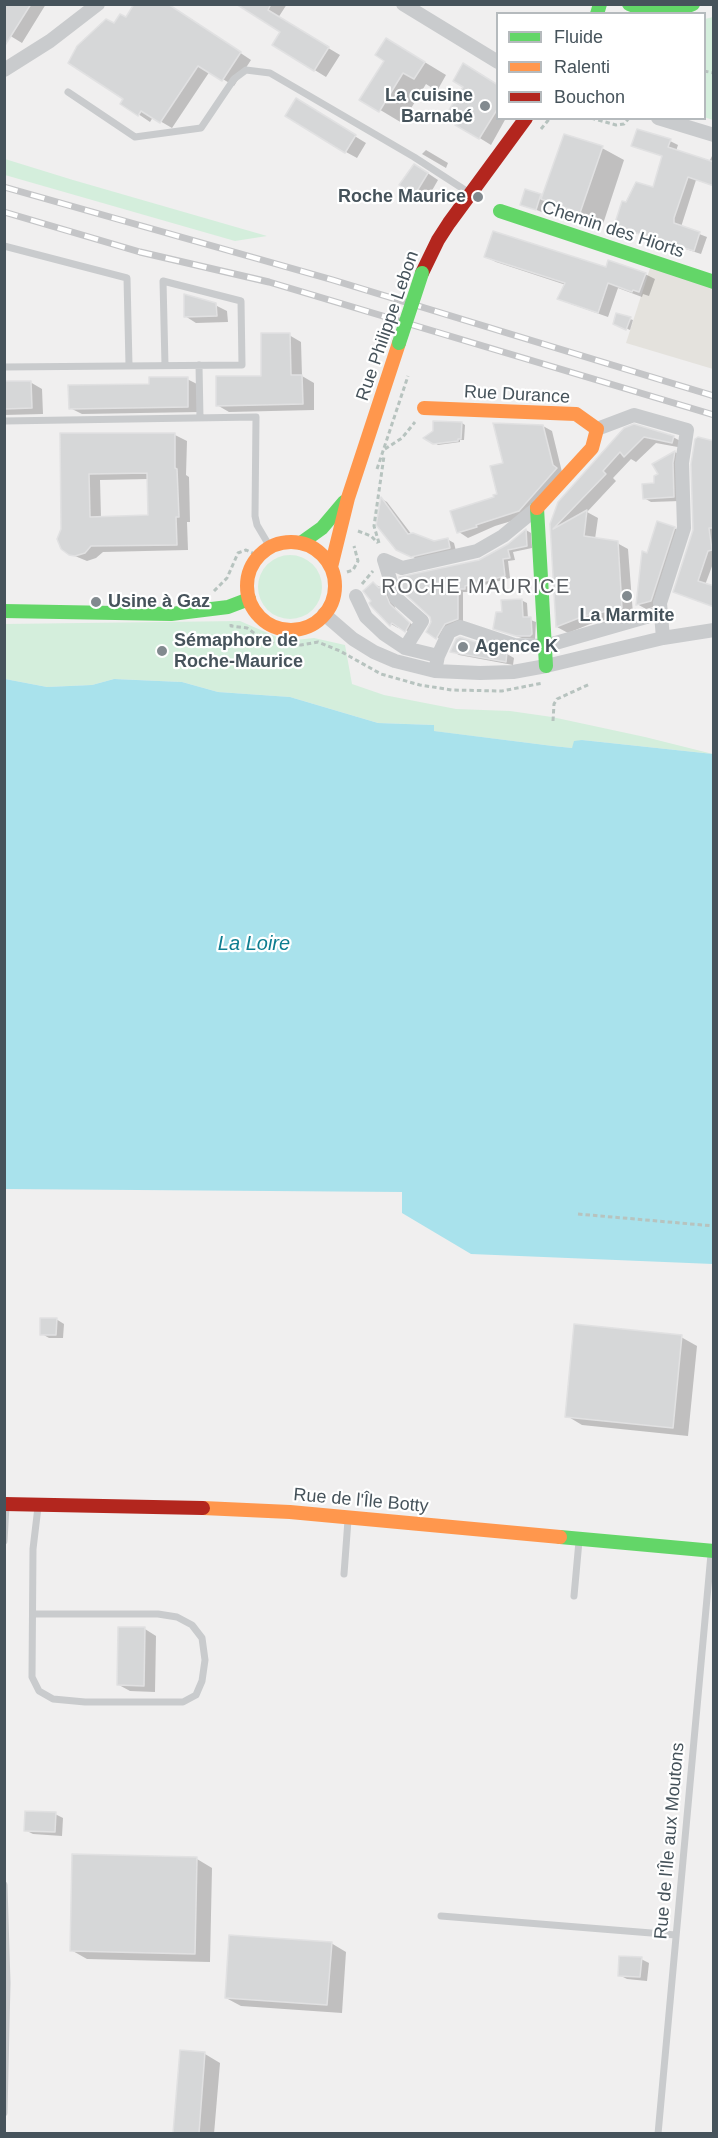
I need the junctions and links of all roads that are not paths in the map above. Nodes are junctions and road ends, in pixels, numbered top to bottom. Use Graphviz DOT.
graph roads {
  1 [pos="98,4"];
  2 [pos="628,4"];
  3 [pos="693,4"];
  4 [pos="412,7"];
  5 [pos="644,12"];
  6 [pos="496,61"];
  7 [pos="4,70"];
  8 [pos="68,92"];
  9 [pos="525,120"];
  10 [pos="665,120"];
  11 [pos="714,135"];
  12 [pos="470,194"];
  13 [pos="500,211"];
  14 [pos="4,246"];
  15 [pos="714,282"];
  16 [pos="129,365"];
  17 [pos="199,365"];
  18 [pos="165,366"];
  19 [pos="4,367"];
  20 [pos="424,408"];
  21 [pos="200,418"];
  22 [pos="4,421"];
  23 [pos="597,429"];
  24 [pos="348,498"];
  25 [pos="537,508"];
  26 [pos="301,543"];
  27 [pos="264,551"];
  28 [pos="332,570"];
  29 [pos="356,596"];
  30 [pos="249,600"];
  31 [pos="7,610"];
  32 [pos="660,613"];
  33 [pos="324,614"];
  34 [pos="714,630"];
  35 [pos="663,638"];
  36 [pos="545,646"];
  37 [pos="405,648"];
  38 [pos="438,656"];
  39 [pos="546,666"];
  40 [pos="435,671"];
  41 [pos="5,1504"];
  42 [pos="38,1504"];
  43 [pos="349,1518"];
  44 [pos="579,1539"];
  45 [pos="4,1541"];
  46 [pos="713,1551"];
  47 [pos="344,1574"];
  48 [pos="574,1596"];
  49 [pos="33,1614"];
  50 [pos="4,1885"];
  51 [pos="441,1916"];
  52 [pos="676,1935"];
  53 [pos="4,2113"];
  54 [pos="658,2133"];
  1 -- 7 [label="street"];
  2 -- 5 [label="street"];
  3 -- 5 [label="street"];
  4 -- 6 [label="street"];
  8 -- 12 [label="lane"];
  9 -- 12 [label="street, Rue Philippe Lebon"];
  10 -- 11 [label="street"];
  12 -- 24 [label="street, Rue Philippe Lebon, bridge"];
  13 -- 15 [label="street, Chemin des Hiorts"];
  14 -- 16 [label="lane"];
  16 -- 18 [label="lane"];
  16 -- 19 [label="lane"];
  17 -- 18 [label="lane"];
  17 -- 18 [label="lane"];
  17 -- 21 [label="lane"];
  20 -- 23 [label="street, Rue Durance"];
  21 -- 22 [label="lane"];
  21 -- 27 [label="lane"];
  23 -- 25 [label="street"];
  23 -- 32 [label="street"];
  24 -- 26 [label="street, Rue Philippe Lebon"];
  24 -- 28 [label="street, Rue Philippe Lebon"];
  25 -- 36 [label="street"];
  25 -- 37 [label="street"];
  26 -- 27 [label="street"];
  26 -- 28 [label="street"];
  27 -- 30 [label="street"];
  28 -- 33 [label="street"];
  29 -- 37 [label="street"];
  30 -- 31 [label="street"];
  30 -- 33 [label="street"];
  32 -- 35 [label="street"];
  32 -- 36 [label="street"];
  33 -- 40 [label="street"];
  34 -- 35 [label="street"];
  35 -- 39 [label="street"];
  36 -- 38 [label="street"];
  36 -- 39 [label="street"];
  37 -- 38 [label="street"];
  38 -- 40 [label="street"];
  39 -- 40 [label="street"];
  41 -- 42 [label="street, Rue de l'Île Botty"];
  41 -- 45 [label="lane"];
  42 -- 43 [label="street, Rue de l'Île Botty"];
  42 -- 49 [label="lane"];
  43 -- 44 [label="street, Rue de l'Île Botty"];
  43 -- 47 [label="lane"];
  44 -- 46 [label="street, Rue de l'Île Botty"];
  44 -- 48 [label="lane"];
  46 -- 52 [label="lane, Rue de l'Île aux Moutons"];
  49 -- 49 [label="lane"];
  50 -- 53 [label="lane"];
  51 -- 52 [label="lane"];
  52 -- 54 [label="lane, Rue de l'Île aux Moutons"];
}
